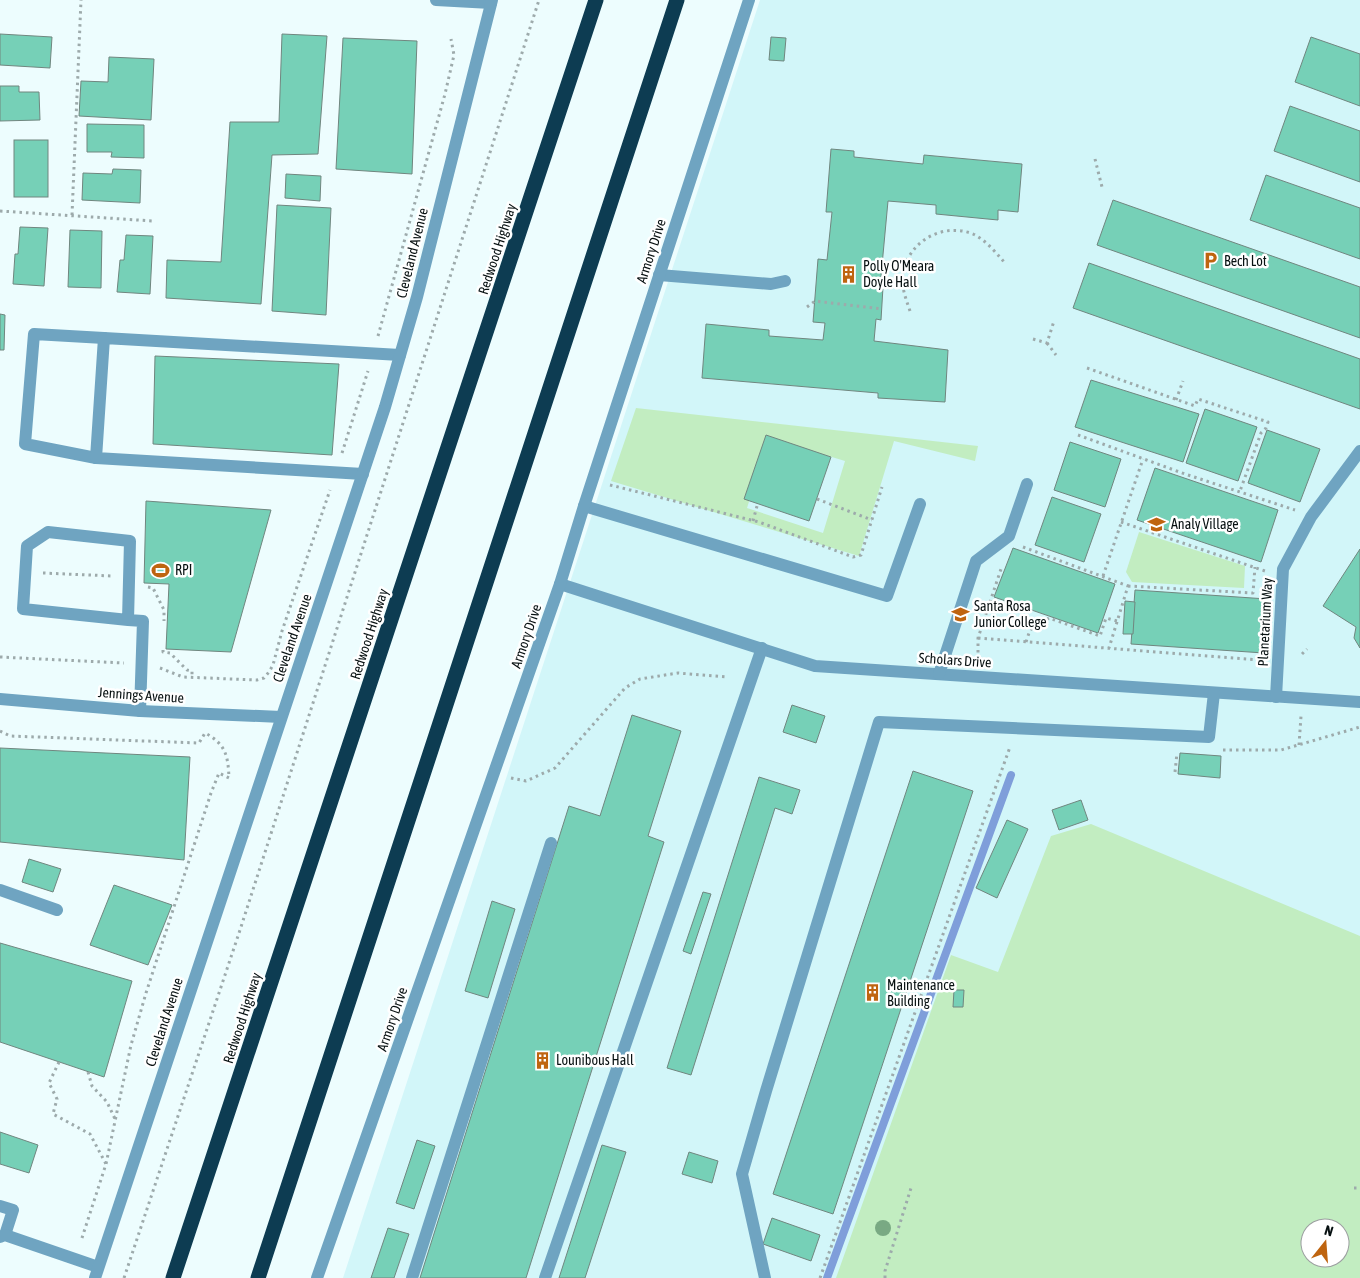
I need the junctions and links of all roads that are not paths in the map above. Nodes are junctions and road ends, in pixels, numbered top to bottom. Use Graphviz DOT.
graph roads {
  1 [pos="436,0"];
  2 [pos="596,0"];
  3 [pos="677,0"];
  4 [pos="749,0"];
  5 [pos="492,1"];
  6 [pos="659,275"];
  7 [pos="785,281"];
  8 [pos="104,338"];
  9 [pos="400,355"];
  10 [pos="1360,451"];
  11 [pos="96,458"];
  12 [pos="363,474"];
  13 [pos="1028,484"];
  14 [pos="920,504"];
  15 [pos="584,506"];
  16 [pos="560,584"];
  17 [pos="128,620"];
  18 [pos="762,648"];
  19 [pos="939,674"];
  20 [pos="1214,693"];
  21 [pos="1276,697"];
  22 [pos="0,699"];
  23 [pos="1360,702"];
  24 [pos="140,711"];
  25 [pos="281,717"];
  26 [pos="550,843"];
  27 [pos="0,890"];
  28 [pos="57,910"];
  29 [pos="0,1206"];
  30 [pos="3,1236"];
  31 [pos="96,1272"];
  32 [pos="174,1278"];
  33 [pos="258,1278"];
  34 [pos="318,1278"];
  35 [pos="412,1278"];
  36 [pos="545,1278"];
  37 [pos="765,1278"];
  1 -- 5 [label="street"];
  2 -- 32 [label="highway, Redwood Highway"];
  3 -- 33 [label="highway"];
  4 -- 6 [label="street, Armory Drive"];
  5 -- 9 [label="street, Cleveland Avenue"];
  6 -- 7 [label="street"];
  6 -- 15 [label="street, Armory Drive"];
  8 -- 9 [label="street"];
  8 -- 11 [label="street"];
  8 -- 11 [label="street"];
  9 -- 12 [label="street, Cleveland Avenue"];
  10 -- 21 [label="street, Planetarium Way"];
  11 -- 12 [label="street"];
  12 -- 25 [label="street, Cleveland Avenue"];
  13 -- 19 [label="street"];
  14 -- 15 [label="street"];
  15 -- 16 [label="street, Armory Drive"];
  16 -- 18 [label="street, Scholars Drive"];
  16 -- 34 [label="street, Armory Drive"];
  17 -- 17 [label="street"];
  17 -- 24 [label="street"];
  18 -- 19 [label="street, Scholars Drive"];
  18 -- 36 [label="street"];
  19 -- 20 [label="street, Scholars Drive"];
  20 -- 21 [label="street, Scholars Drive"];
  20 -- 37 [label="street"];
  21 -- 23 [label="street, Scholars Drive"];
  22 -- 24 [label="street, Jennings Avenue"];
  24 -- 25 [label="street, Jennings Avenue"];
  25 -- 31 [label="street, Cleveland Avenue"];
  26 -- 35 [label="street"];
  27 -- 28 [label="street"];
  29 -- 30 [label="street"];
  30 -- 31 [label="street"];
}
